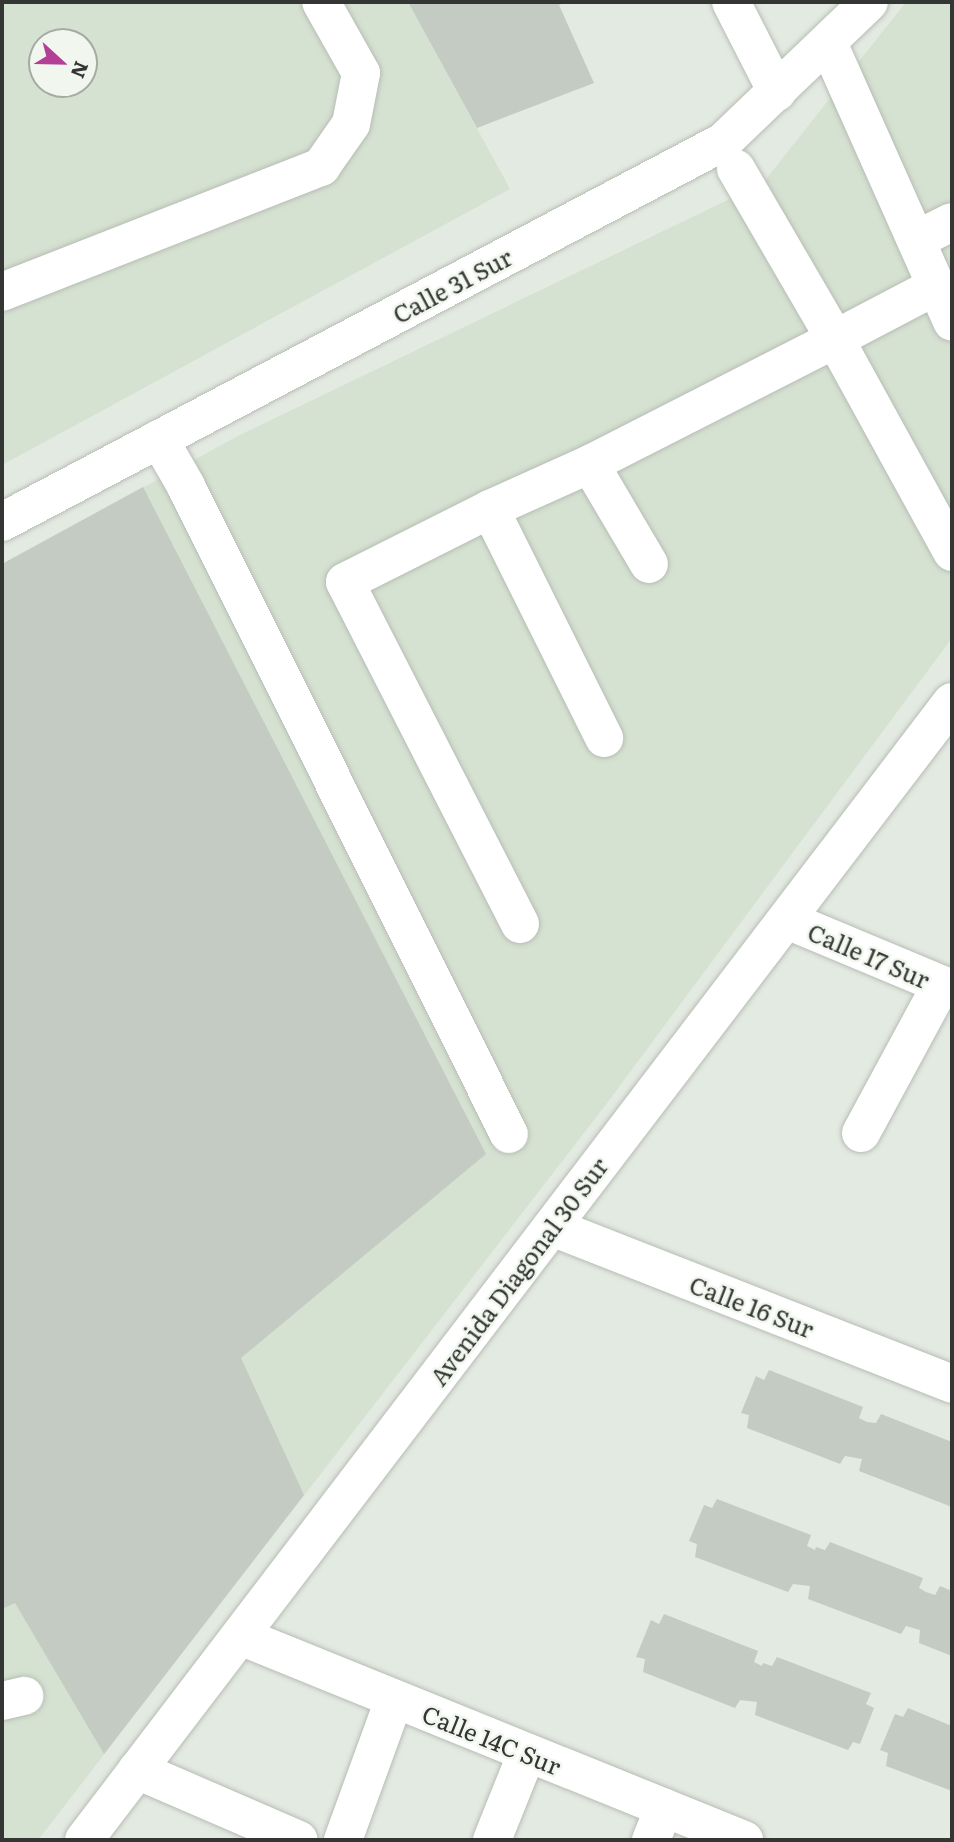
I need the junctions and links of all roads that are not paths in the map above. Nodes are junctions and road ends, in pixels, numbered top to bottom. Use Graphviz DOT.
graph roads {
  1 [pos="321,2"];
  2 [pos="731,2"];
  3 [pos="869,2"];
  4 [pos="828,43"];
  5 [pos="777,92"];
  6 [pos="736,169"];
  7 [pos="952,222"];
  8 [pos="916,240"];
  9 [pos="936,286"];
  10 [pos="2,292"];
  11 [pos="952,322"];
  12 [pos="835,339"];
  13 [pos="159,439"];
  14 [pos="590,464"];
  15 [pos="490,509"];
  16 [pos="2,522"];
  17 [pos="952,552"];
  18 [pos="649,564"];
  19 [pos="952,702"];
  20 [pos="604,738"];
  21 [pos="787,920"];
  22 [pos="520,924"];
  23 [pos="946,987"];
  24 [pos="861,1132"];
  25 [pos="509,1134"];
  26 [pos="552,1227"];
  27 [pos="952,1384"];
  28 [pos="240,1636"];
  29 [pos="394,1700"];
  30 [pos="527,1753"];
  31 [pos="137,1770"];
  32 [pos="657,1824"];
  33 [pos="84,1840"];
  34 [pos="299,1840"];
  35 [pos="343,1840"];
  36 [pos="492,1840"];
  37 [pos="744,1840"];
  1 -- 10 [label="street"];
  2 -- 5 [label="street"];
  3 -- 4 [label="street, Calle 31 Sur"];
  4 -- 5 [label="street, Calle 31 Sur"];
  4 -- 8 [label="street"];
  5 -- 13 [label="street, Calle 31 Sur"];
  6 -- 12 [label="street"];
  7 -- 8 [label="street"];
  8 -- 9 [label="street"];
  9 -- 11 [label="street"];
  9 -- 12 [label="street"];
  12 -- 14 [label="street"];
  12 -- 17 [label="street"];
  13 -- 16 [label="street, Calle 31 Sur"];
  13 -- 25 [label="street"];
  14 -- 15 [label="street"];
  14 -- 18 [label="street"];
  15 -- 20 [label="street"];
  15 -- 22 [label="street"];
  19 -- 21 [label="street, Avenida Diagonal 30 Sur"];
  21 -- 23 [label="street, Calle 17 Sur"];
  21 -- 26 [label="street, Avenida Diagonal 30 Sur"];
  23 -- 24 [label="street"];
  26 -- 27 [label="street, Calle 16 Sur"];
  26 -- 28 [label="street, Avenida Diagonal 30 Sur"];
  28 -- 29 [label="street, Calle 14C Sur"];
  28 -- 31 [label="street, Avenida Diagonal 30 Sur"];
  29 -- 30 [label="street, Calle 14C Sur"];
  29 -- 35 [label="street"];
  30 -- 32 [label="street, Calle 14C Sur"];
  30 -- 36 [label="street"];
  31 -- 33 [label="street, Avenida Diagonal 30 Sur"];
  31 -- 34 [label="street"];
  32 -- 37 [label="street, Calle 14C Sur"];
}
